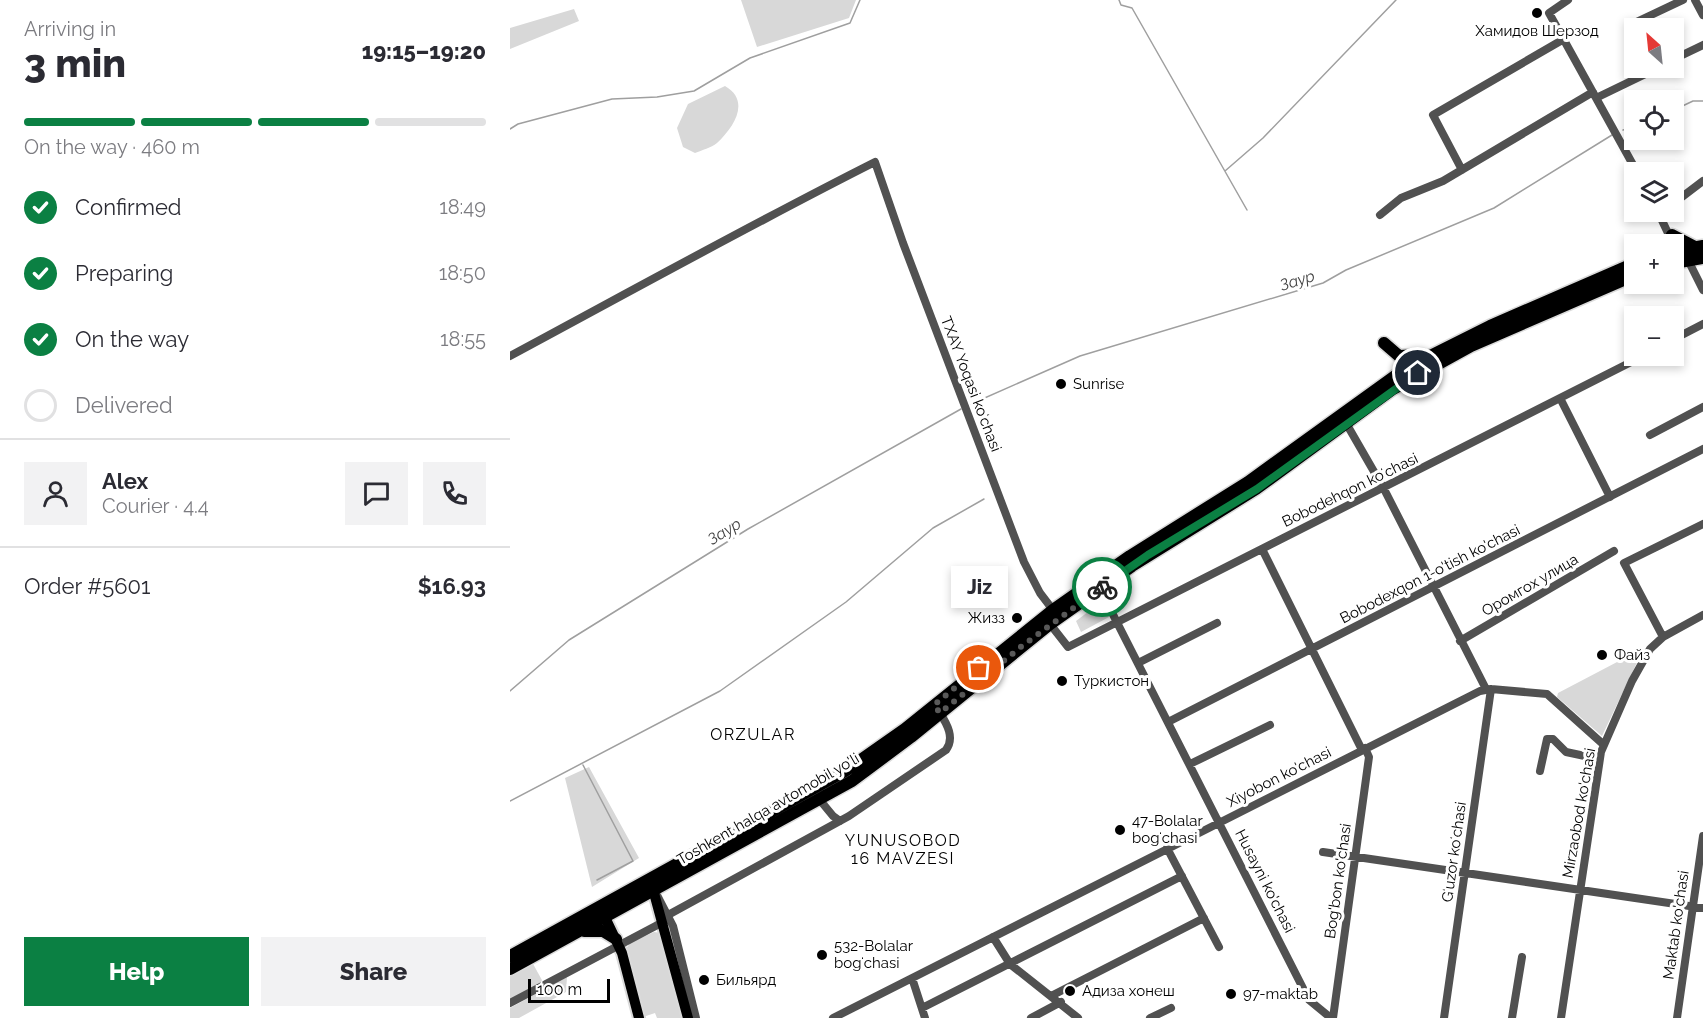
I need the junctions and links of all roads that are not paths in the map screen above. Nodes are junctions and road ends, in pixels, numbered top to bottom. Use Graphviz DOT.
graph roads {
  1 [pos="1568,0"];
  2 [pos="1683,0"];
  3 [pos="1695,0"];
  4 [pos="1703,15"];
  5 [pos="1646,18"];
  6 [pos="1564,39"];
  7 [pos="1703,45"];
  8 [pos="1684,54"];
  9 [pos="1635,78"];
  10 [pos="1595,95"];
  11 [pos="1632,162"];
  12 [pos="1462,170"];
  13 [pos="1703,181"];
  14 [pos="1684,195"];
  15 [pos="1380,215"];
  16 [pos="1684,245"];
  17 [pos="1699,246"];
  18 [pos="1703,258"];
  19 [pos="1688,261"];
  20 [pos="1684,262"];
  21 [pos="1624,268"];
  22 [pos="1624,279"];
  23 [pos="1703,290"];
  24 [pos="1549,305"];
  25 [pos="1703,324"];
  26 [pos="1684,334"];
  27 [pos="1384,343"];
  28 [pos="1435,352"];
  29 [pos="510,356"];
  30 [pos="1624,366"];
  31 [pos="1560,398"];
  32 [pos="1703,407"];
  33 [pos="1346,423"];
  34 [pos="1650,435"];
  35 [pos="1703,449"];
  36 [pos="1384,489"];
  37 [pos="1610,497"];
  38 [pos="1703,524"];
  39 [pos="1180,530"];
  40 [pos="1262,549"];
  41 [pos="1614,551"];
  42 [pos="1433,588"];
  43 [pos="1100,589"];
  44 [pos="1053,610"];
  45 [pos="1703,615"];
  46 [pos="1117,621"];
  47 [pos="1217,623"];
  48 [pos="1050,624"];
  49 [pos="1663,637"];
  50 [pos="1460,641"];
  51 [pos="1312,650"];
  52 [pos="1138,663"];
  53 [pos="1488,689"];
  54 [pos="937,709"];
  55 [pos="1168,722"];
  56 [pos="1270,724"];
  57 [pos="1604,745"];
  58 [pos="1364,749"];
  59 [pos="1599,759"];
  60 [pos="1190,764"];
  61 [pos="1540,771"];
  62 [pos="819,800"];
  63 [pos="840,821"];
  64 [pos="1220,822"];
  65 [pos="1703,836"];
  66 [pos="1167,848"];
  67 [pos="1323,852"];
  68 [pos="1356,857"];
  69 [pos="1465,874"];
  70 [pos="1182,876"];
  71 [pos="652,885"];
  72 [pos="1579,891"];
  73 [pos="1693,906"];
  74 [pos="1703,908"];
  75 [pos="603,912"];
  76 [pos="1204,918"];
  77 [pos="667,919"];
  78 [pos="577,932"];
  79 [pos="993,937"];
  80 [pos="617,942"];
  81 [pos="1219,946"];
  82 [pos="510,956"];
  83 [pos="1522,957"];
  84 [pos="1010,964"];
  85 [pos="510,969"];
  86 [pos="912,978"];
  87 [pos="1051,996"];
  88 [pos="1061,1002"];
  89 [pos="510,1003"];
  90 [pos="922,1008"];
  91 [pos="1171,1008"];
  92 [pos="690,1017"];
  93 [pos="639,1018"];
  94 [pos="833,1018"];
  95 [pos="926,1018"];
  96 [pos="1032,1018"];
  97 [pos="1078,1018"];
  98 [pos="1150,1018"];
  99 [pos="1332,1018"];
  100 [pos="1444,1018"];
  101 [pos="1512,1018"];
  102 [pos="1561,1018"];
  103 [pos="1677,1018"];
  1 -- 6 [label="street"];
  2 -- 5 [label="street"];
  3 -- 4 [label="street"];
  6 -- 10 [label="street"];
  6 -- 12 [label="street"];
  7 -- 8 [label="street"];
  9 -- 10 [label="street"];
  10 -- 11 [label="street"];
  10 -- 12 [label="street"];
  12 -- 15 [label="street"];
  13 -- 14 [label="street"];
  16 -- 17 [label="highway"];
  18 -- 19 [label="highway"];
  19 -- 20 [label="highway"];
  19 -- 23 [label="street"];
  21 -- 24 [label="highway, Toshkent halqa avtomobil yo'li"];
  22 -- 24 [label="highway, Toshkent halqa avtomobil yo'li"];
  24 -- 28 [label="highway, Toshkent halqa avtomobil yo'li"];
  24 -- 33 [label="highway, Toshkent halqa avtomobil yo'li"];
  25 -- 26 [label="street"];
  27 -- 28 [label="highway"];
  28 -- 39 [label="highway, Toshkent halqa avtomobil yo'li"];
  29 -- 44 [label="street, TXAY Yoqasi koʻchasi"];
  30 -- 31 [label="street, Bobodehqon koʻchasi"];
  31 -- 36 [label="street, Bobodehqon koʻchasi"];
  31 -- 37 [label="street"];
  32 -- 34 [label="street"];
  33 -- 36 [label="street"];
  33 -- 39 [label="highway, Toshkent halqa avtomobil yo'li"];
  35 -- 37 [label="street, Bobodexqon 1-o'tish ko'chasi"];
  36 -- 40 [label="street, Bobodehqon koʻchasi"];
  36 -- 42 [label="street"];
  37 -- 42 [label="street, Bobodexqon 1-o'tish ko'chasi"];
  38 -- 49 [label="street"];
  39 -- 43 [label="highway, Toshkent halqa avtomobil yo'li"];
  39 -- 44 [label="highway, Toshkent halqa avtomobil yo'li"];
  40 -- 46 [label="street, Bobodehqon koʻchasi"];
  40 -- 51 [label="street, Bog'bon ko'chasi"];
  41 -- 50 [label="street, Оромгох улица"];
  42 -- 50 [label="street"];
  42 -- 51 [label="street, Bobodexqon 1-o'tish ko'chasi"];
  43 -- 46 [label="street, Husayni ko'chasi"];
  43 -- 48 [label="highway, Toshkent halqa avtomobil yo'li"];
  44 -- 54 [label="highway, Toshkent halqa avtomobil yo'li"];
  45 -- 49 [label="street, Mirzaobod ko'chasi"];
  46 -- 48 [label="street, Bobodehqon koʻchasi"];
  46 -- 52 [label="street, Husayni ko'chasi"];
  47 -- 52 [label="street"];
  48 -- 54 [label="highway, Toshkent halqa avtomobil yo'li"];
  49 -- 57 [label="street, Mirzaobod ko'chasi"];
  50 -- 53 [label="street"];
  51 -- 55 [label="street, Bobodexqon 1-o'tish ko'chasi"];
  51 -- 58 [label="street, Bog'bon ko'chasi"];
  52 -- 55 [label="street, Husayni ko'chasi"];
  53 -- 57 [label="street"];
  53 -- 58 [label="street, Xiyobon ko'chasi"];
  53 -- 69 [label="street, Gʻuzor koʻchasi"];
  54 -- 62 [label="highway, Toshkent halqa avtomobil yo'li"];
  54 -- 63 [label="street"];
  54 -- 71 [label="highway, Toshkent halqa avtomobil yo'li"];
  55 -- 60 [label="street, Husayni ko'chasi"];
  56 -- 60 [label="street"];
  57 -- 59 [label="street, Mirzaobod ko'chasi"];
  58 -- 64 [label="street, Xiyobon ko'chasi"];
  58 -- 68 [label="street, Bog'bon ko'chasi"];
  59 -- 61 [label="street"];
  59 -- 72 [label="street, Mirzaobod ko'chasi"];
  60 -- 64 [label="street, Husayni ko'chasi"];
  62 -- 63 [label="street"];
  62 -- 71 [label="highway, Toshkent halqa avtomobil yo'li"];
  63 -- 77 [label="street"];
  64 -- 66 [label="street, Xiyobon ko'chasi"];
  64 -- 99 [label="street, Husayni ko'chasi"];
  65 -- 73 [label="street, Maktab ko'chasi"];
  66 -- 70 [label="street"];
  66 -- 79 [label="street, Xiyobon ko'chasi"];
  67 -- 68 [label="street"];
  68 -- 69 [label="street"];
  68 -- 99 [label="street, Bog'bon ko'chasi"];
  69 -- 72 [label="street"];
  69 -- 100 [label="street, Gʻuzor koʻchasi"];
  70 -- 76 [label="street"];
  70 -- 84 [label="street"];
  71 -- 75 [label="highway, Toshkent halqa avtomobil yo'li"];
  71 -- 77 [label="main road"];
  72 -- 73 [label="street"];
  72 -- 102 [label="street, Mirzaobod ko'chasi"];
  73 -- 74 [label="street"];
  73 -- 103 [label="street, Maktab ko'chasi"];
  75 -- 78 [label="highway, Toshkent halqa avtomobil yo'li"];
  75 -- 80 [label="main road"];
  75 -- 82 [label="highway, Toshkent halqa avtomobil yo'li"];
  76 -- 81 [label="street"];
  76 -- 87 [label="street"];
  77 -- 80 [label="street"];
  77 -- 92 [label="main road"];
  78 -- 80 [label="highway"];
  78 -- 85 [label="highway, Toshkent halqa avtomobil yo'li"];
  79 -- 84 [label="street"];
  79 -- 86 [label="street, Xiyobon ko'chasi"];
  80 -- 89 [label="street"];
  80 -- 93 [label="main road"];
  83 -- 101 [label="street"];
  84 -- 87 [label="street"];
  84 -- 90 [label="street"];
  86 -- 90 [label="street"];
  86 -- 94 [label="street, Xiyobon ko'chasi"];
  87 -- 88 [label="street"];
  88 -- 96 [label="street"];
  88 -- 97 [label="street"];
  90 -- 95 [label="street"];
  91 -- 98 [label="street"];
}
